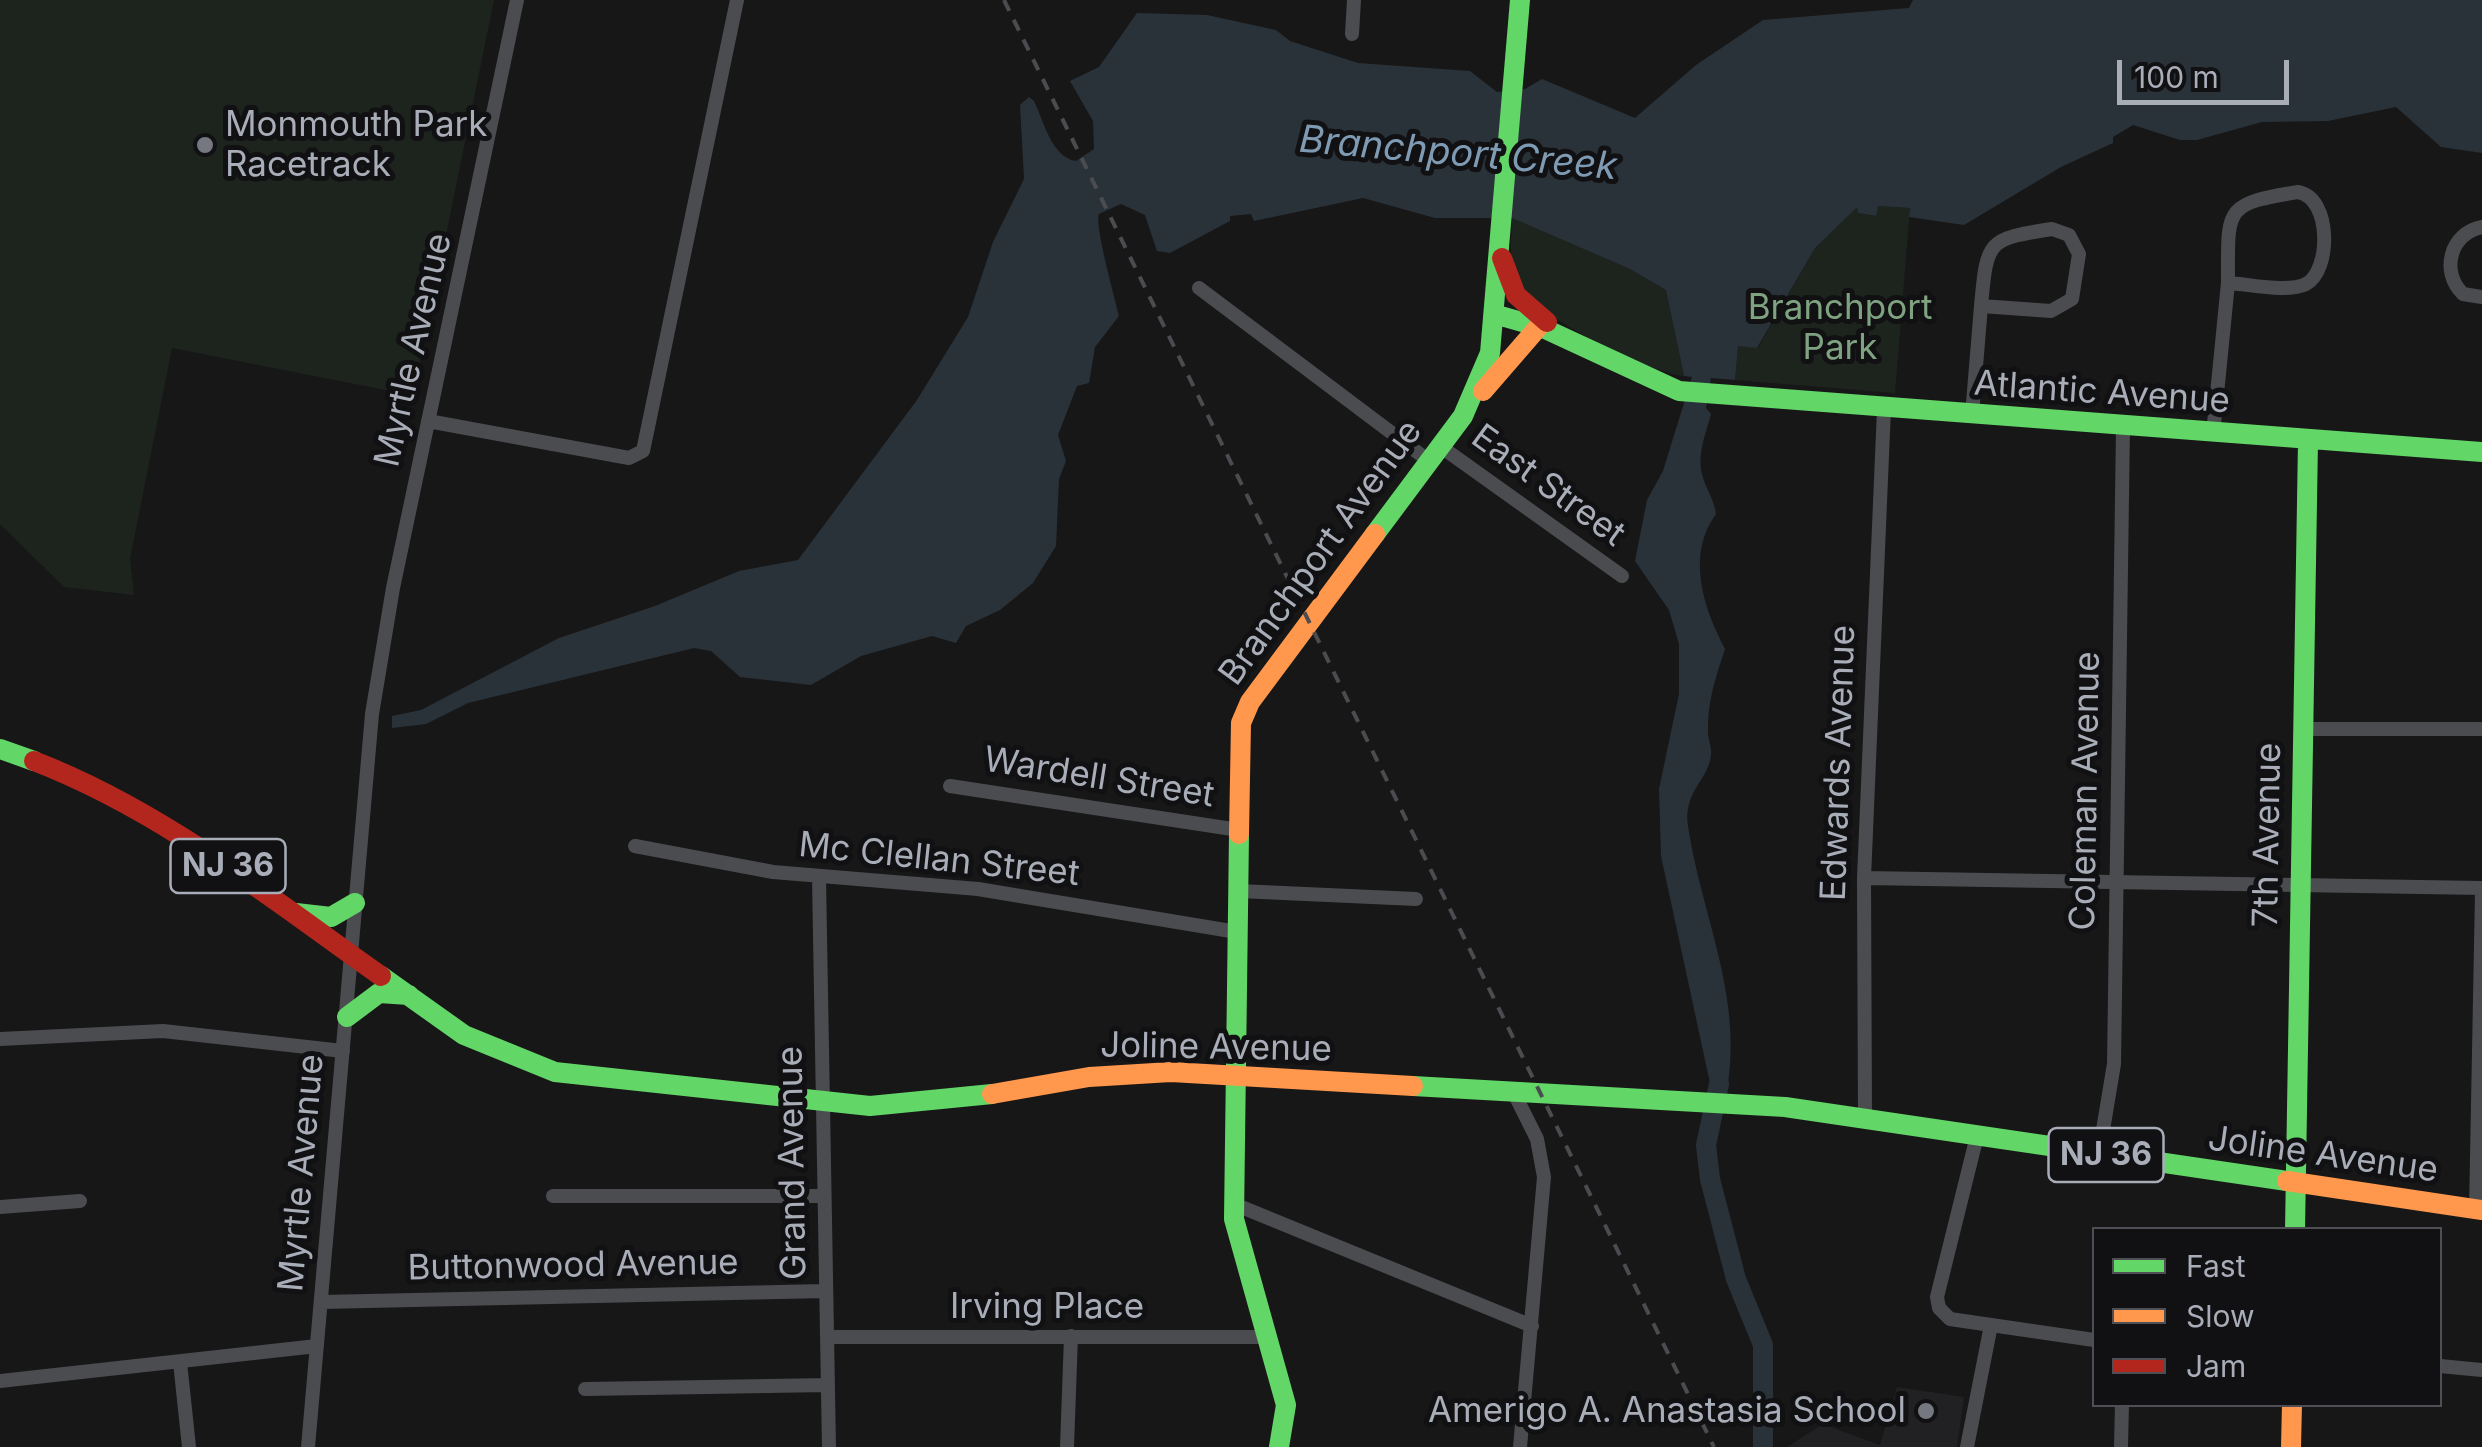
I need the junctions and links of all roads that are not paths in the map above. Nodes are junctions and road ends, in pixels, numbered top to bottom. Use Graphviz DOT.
graph roads {
  1 [pos="517,0"];
  2 [pos="736,0"];
  3 [pos="1354,0"];
  4 [pos="1520,0"];
  5 [pos="1352,34"];
  6 [pos="2482,226"];
  7 [pos="1499,243"];
  8 [pos="2228,283"];
  9 [pos="1199,288"];
  10 [pos="2482,297"];
  11 [pos="1981,306"];
  12 [pos="1494,314"];
  13 [pos="1541,324"];
  14 [pos="1570,337"];
  15 [pos="1884,409"];
  16 [pos="1972,415"];
  17 [pos="1462,416"];
  18 [pos="428,420"];
  19 [pos="2123,427"];
  20 [pos="2214,434"];
  21 [pos="2308,441"];
  22 [pos="2482,452"];
  23 [pos="1435,454"];
  24 [pos="1622,576"];
  25 [pos="2303,729"];
  26 [pos="2482,729"];
  27 [pos="0,750"];
  28 [pos="950,786"];
  29 [pos="1239,830"];
  30 [pos="636,846"];
  31 [pos="819,878"];
  32 [pos="1864,878"];
  33 [pos="2116,883"];
  34 [pos="2300,885"];
  35 [pos="2482,890"];
  36 [pos="1239,891"];
  37 [pos="1416,899"];
  38 [pos="356,903"];
  39 [pos="296,913"];
  40 [pos="1238,932"];
  41 [pos="354,956"];
  42 [pos="409,995"];
  43 [pos="346,1017"];
  44 [pos="0,1040"];
  45 [pos="343,1051"];
  46 [pos="1234,1076"];
  47 [pos="1514,1093"];
  48 [pos="823,1102"];
  49 [pos="1865,1119"];
  50 [pos="1977,1136"];
  51 [pos="2099,1154"];
  52 [pos="2296,1184"];
  53 [pos="552,1196"];
  54 [pos="824,1196"];
  55 [pos="80,1202"];
  56 [pos="1234,1204"];
  57 [pos="0,1207"];
  58 [pos="2479,1210"];
  59 [pos="2295,1227"];
  60 [pos="825,1291"];
  61 [pos="322,1302"];
  62 [pos="1991,1325"];
  63 [pos="1532,1326"];
  64 [pos="1071,1336"];
  65 [pos="827,1337"];
  66 [pos="1267,1337"];
  67 [pos="2092,1340"];
  68 [pos="316,1346"];
  69 [pos="180,1362"];
  70 [pos="2442,1366"];
  71 [pos="2482,1370"];
  72 [pos="0,1381"];
  73 [pos="828,1386"];
  74 [pos="585,1389"];
  75 [pos="2122,1407"];
  76 [pos="2292,1407"];
  77 [pos="189,1447"];
  78 [pos="308,1447"];
  79 [pos="829,1447"];
  80 [pos="1067,1447"];
  81 [pos="1279,1447"];
  82 [pos="1520,1447"];
  83 [pos="1968,1447"];
  84 [pos="2121,1447"];
  85 [pos="2291,1447"];
  1 -- 18 [label="street, Myrtle Avenue"];
  2 -- 18 [label="street"];
  3 -- 5 [label="street"];
  4 -- 7 [label="main road, Branchport Avenue"];
  6 -- 10 [label="street"];
  7 -- 12 [label="main road, Branchport Avenue"];
  7 -- 14 [label="main road"];
  8 -- 8 [label="street"];
  8 -- 20 [label="street"];
  9 -- 23 [label="street, East Street"];
  11 -- 11 [label="street"];
  11 -- 16 [label="street"];
  12 -- 13 [label="main road, Atlantic Avenue"];
  12 -- 17 [label="main road, Branchport Avenue"];
  13 -- 14 [label="main road, Atlantic Avenue"];
  13 -- 17 [label="main road"];
  14 -- 15 [label="main road, Atlantic Avenue"];
  15 -- 16 [label="main road, Atlantic Avenue"];
  15 -- 32 [label="street, Edwards Avenue"];
  16 -- 19 [label="main road, Atlantic Avenue"];
  17 -- 23 [label="main road, Branchport Avenue"];
  18 -- 38 [label="street, Myrtle Avenue"];
  19 -- 20 [label="main road, Atlantic Avenue"];
  19 -- 33 [label="street, Coleman Avenue"];
  20 -- 21 [label="main road, Atlantic Avenue"];
  21 -- 22 [label="main road, Atlantic Avenue"];
  21 -- 25 [label="main road, 7th Avenue"];
  23 -- 24 [label="street, East Street"];
  23 -- 29 [label="main road, Branchport Avenue"];
  25 -- 26 [label="street"];
  25 -- 34 [label="main road, 7th Avenue"];
  27 -- 39 [label="main road, Joline Avenue / NJ 36"];
  28 -- 29 [label="street, Wardell Street"];
  29 -- 36 [label="main road, Branchport Avenue"];
  30 -- 31 [label="street, Mc Clellan Street"];
  31 -- 40 [label="street, Mc Clellan Street"];
  31 -- 48 [label="street, Grand Avenue"];
  32 -- 33 [label="street"];
  32 -- 49 [label="street, Edwards Avenue"];
  33 -- 34 [label="street"];
  33 -- 51 [label="street, Coleman Avenue"];
  34 -- 35 [label="street"];
  34 -- 52 [label="main road, 7th Avenue"];
  35 -- 58 [label="street"];
  36 -- 37 [label="street"];
  36 -- 40 [label="main road, Branchport Avenue"];
  38 -- 39 [label="main road"];
  38 -- 41 [label="street, Myrtle Avenue"];
  39 -- 41 [label="main road, Joline Avenue / NJ 36"];
  40 -- 46 [label="main road, Branchport Avenue"];
  41 -- 42 [label="main road, Joline Avenue / NJ 36"];
  41 -- 43 [label="street, Myrtle Avenue"];
  42 -- 43 [label="main road"];
  42 -- 48 [label="main road, Joline Avenue / NJ 36"];
  43 -- 45 [label="street, Myrtle Avenue"];
  44 -- 45 [label="street"];
  45 -- 61 [label="street, Myrtle Avenue"];
  46 -- 47 [label="main road, Joline Avenue / NJ 36"];
  46 -- 48 [label="main road, Joline Avenue / NJ 36"];
  46 -- 56 [label="main road, Branchport Avenue"];
  47 -- 49 [label="main road, Joline Avenue / NJ 36"];
  47 -- 63 [label="street"];
  48 -- 54 [label="street, Grand Avenue"];
  49 -- 50 [label="main road, Joline Avenue / NJ 36"];
  50 -- 51 [label="main road, Joline Avenue / NJ 36"];
  50 -- 62 [label="street"];
  51 -- 52 [label="main road, Joline Avenue / NJ 36"];
  52 -- 58 [label="main road, Joline Avenue / NJ 36"];
  52 -- 59 [label="main road, 7th Avenue"];
  53 -- 54 [label="street"];
  54 -- 60 [label="street, Grand Avenue"];
  55 -- 57 [label="street"];
  56 -- 63 [label="street"];
  56 -- 66 [label="main road, Branchport Avenue"];
  60 -- 61 [label="street, Buttonwood Avenue"];
  60 -- 65 [label="street, Grand Avenue"];
  61 -- 68 [label="street, Myrtle Avenue"];
  62 -- 67 [label="street"];
  62 -- 83 [label="street"];
  63 -- 82 [label="street"];
  64 -- 65 [label="street, Irving Place"];
  64 -- 66 [label="street, Irving Place"];
  64 -- 80 [label="street"];
  65 -- 73 [label="street, Grand Avenue"];
  66 -- 81 [label="main road, Branchport Avenue"];
  68 -- 69 [label="street"];
  68 -- 78 [label="street, Myrtle Avenue"];
  69 -- 72 [label="street"];
  69 -- 77 [label="street"];
  70 -- 71 [label="street"];
  73 -- 74 [label="street"];
  73 -- 79 [label="street, Grand Avenue"];
  75 -- 84 [label="street"];
  76 -- 85 [label="main road"];
}
